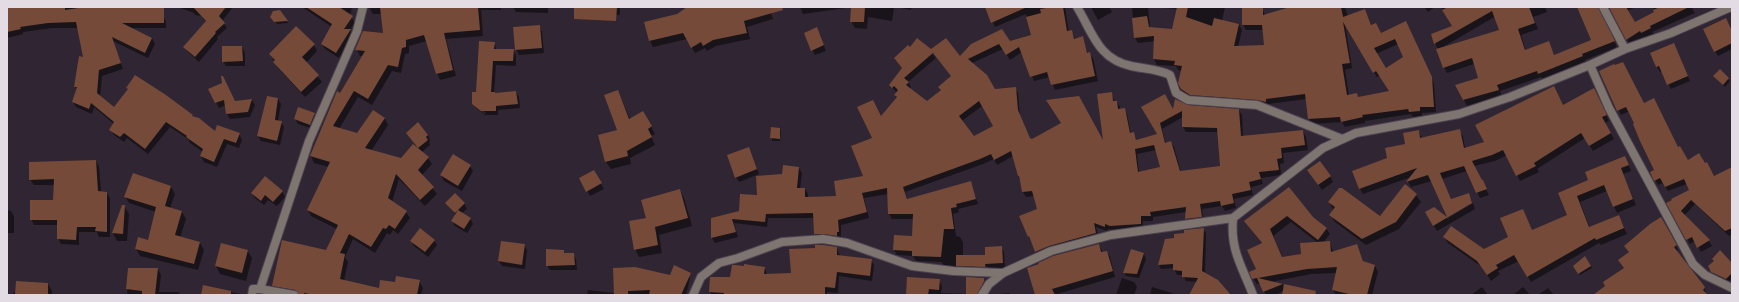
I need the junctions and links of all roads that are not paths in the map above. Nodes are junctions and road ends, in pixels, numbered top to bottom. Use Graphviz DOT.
graph roads {
  1 [pos="363,7"];
  2 [pos="1077,7"];
  3 [pos="1603,7"];
  4 [pos="1731,7"];
  5 [pos="1625,49"];
  6 [pos="1590,65"];
  7 [pos="1342,139"];
  8 [pos="1233,218"];
  9 [pos="1003,273"];
  10 [pos="1732,288"];
  11 [pos="260,289"];
  12 [pos="252,295"];
  13 [pos="294,295"];
  14 [pos="693,295"];
  15 [pos="982,295"];
  16 [pos="1252,295"];
  1 -- 11 [label="street"];
  2 -- 7 [label="street"];
  3 -- 5 [label="street"];
  4 -- 5 [label="street"];
  5 -- 6 [label="street"];
  6 -- 7 [label="street"];
  6 -- 10 [label="street"];
  7 -- 8 [label="street"];
  8 -- 9 [label="street"];
  8 -- 16 [label="street"];
  9 -- 14 [label="street"];
  9 -- 15 [label="street"];
  11 -- 12 [label="street"];
  11 -- 13 [label="street"];
}
